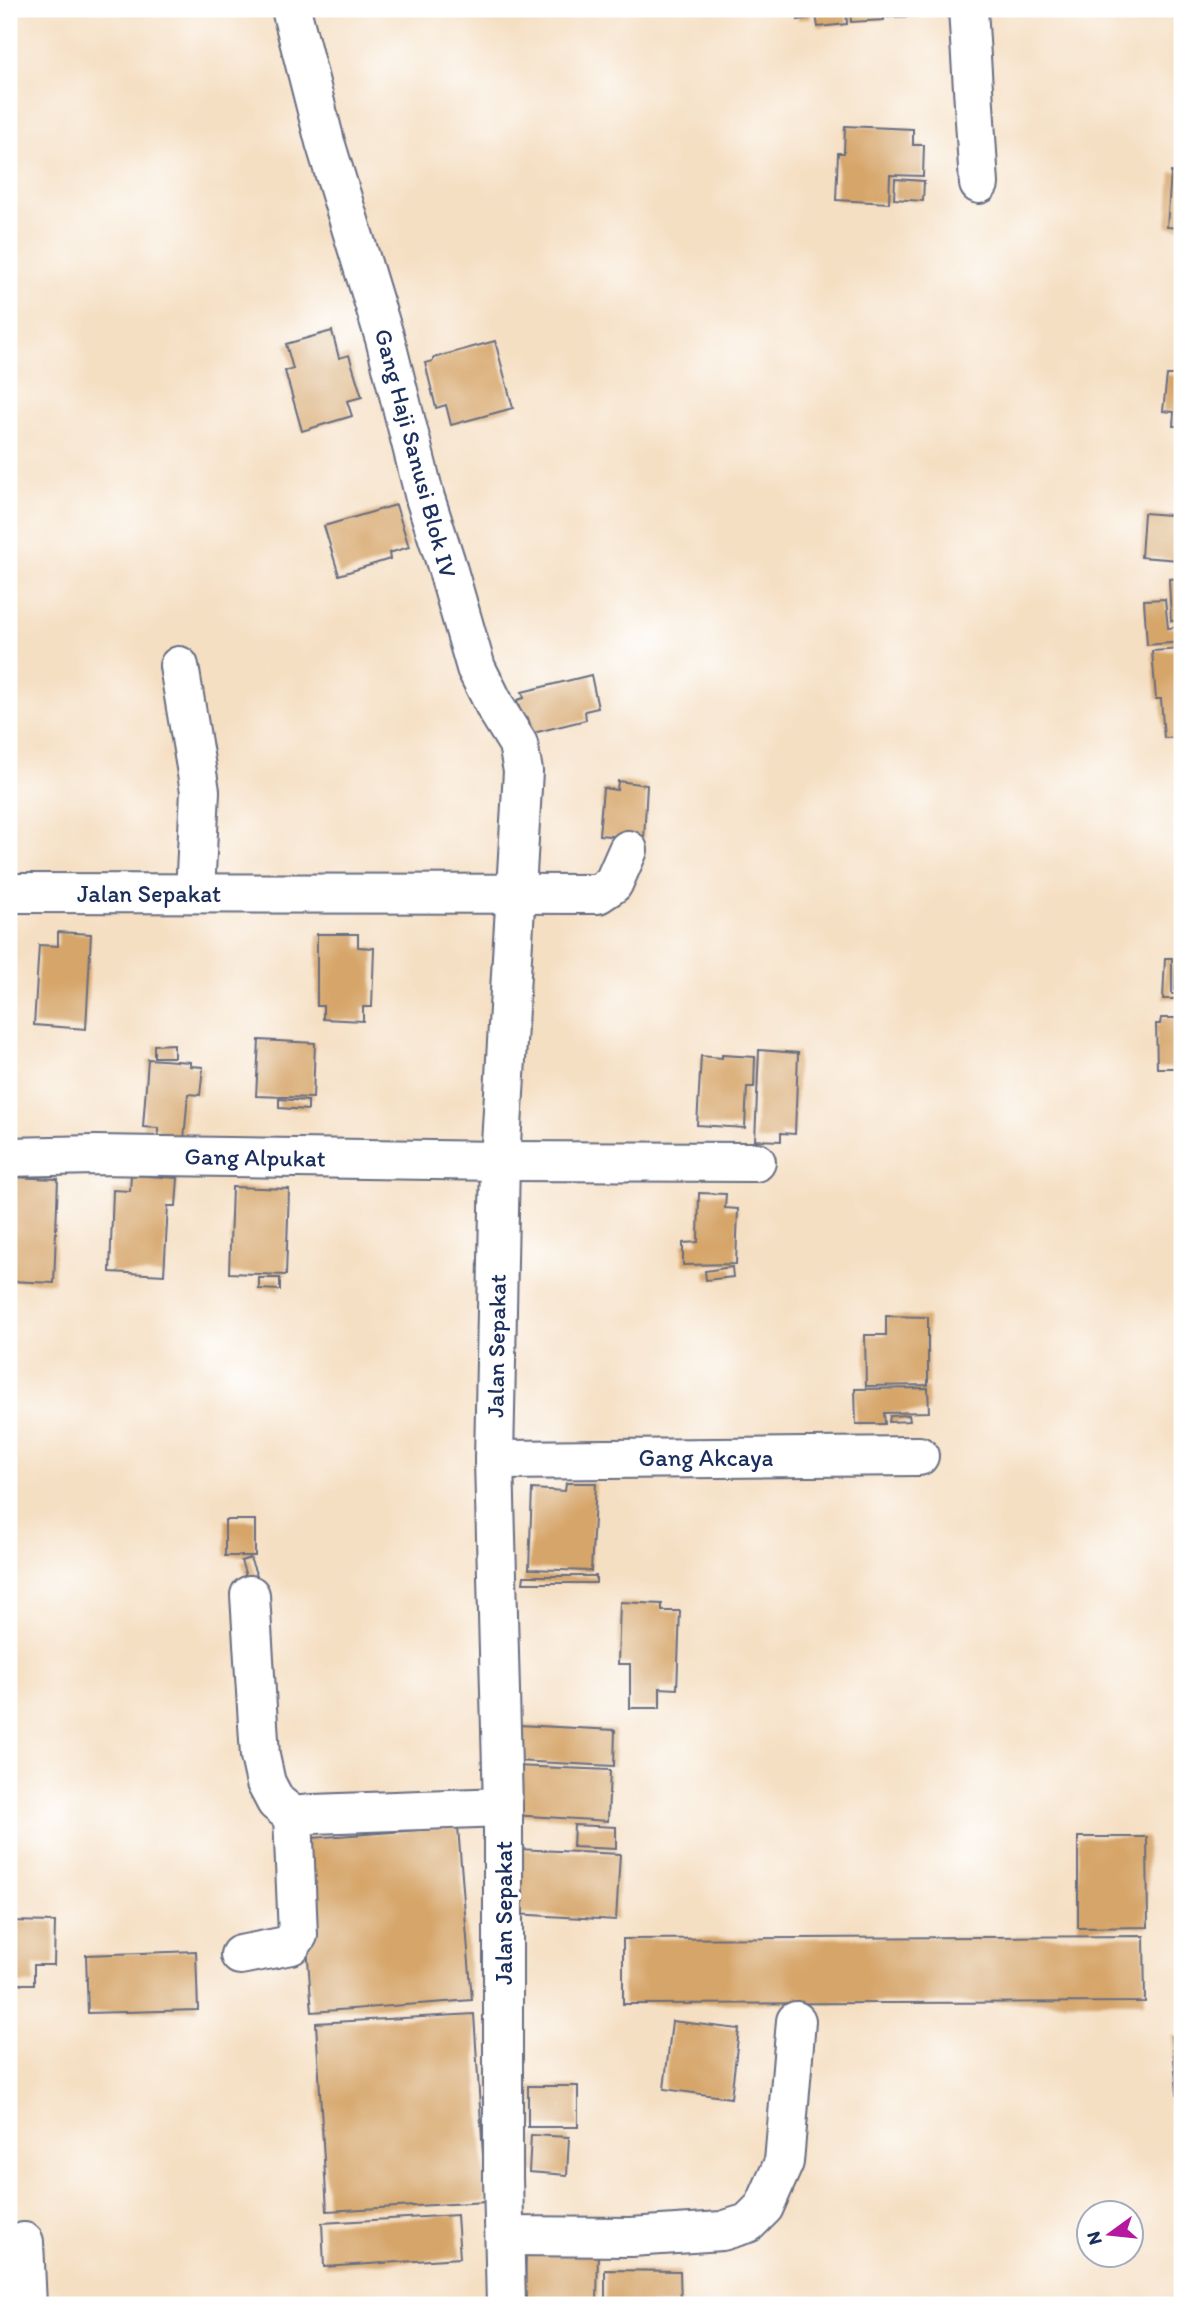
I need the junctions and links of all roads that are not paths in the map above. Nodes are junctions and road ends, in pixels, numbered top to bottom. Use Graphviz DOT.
graph roads {
  1 [pos="291,9"];
  2 [pos="968,9"];
  3 [pos="979,184"];
  4 [pos="179,666"];
  5 [pos="628,850"];
  6 [pos="9,892"];
  7 [pos="195,893"];
  8 [pos="515,895"];
  9 [pos="9,1157"];
  10 [pos="500,1161"];
  11 [pos="756,1162"];
  12 [pos="919,1456"];
  13 [pos="494,1460"];
  14 [pos="250,1595"];
  15 [pos="503,1807"];
  16 [pos="293,1816"];
  17 [pos="240,1955"];
  18 [pos="796,2021"];
  19 [pos="505,2236"];
  20 [pos="23,2242"];
  21 [pos="27,2305"];
  22 [pos="506,2305"];
  1 -- 8 [label="street, Gang Haji Sanusi Blok IV"];
  2 -- 3 [label="street"];
  4 -- 7 [label="street"];
  5 -- 8 [label="street"];
  6 -- 7 [label="street, Jalan Sepakat"];
  7 -- 8 [label="street, Jalan Sepakat"];
  8 -- 10 [label="street, Jalan Sepakat"];
  9 -- 10 [label="street, Gang Alpukat"];
  10 -- 11 [label="street, Gang Alpukat"];
  10 -- 13 [label="street, Jalan Sepakat"];
  12 -- 13 [label="street, Gang Akcaya"];
  13 -- 15 [label="street, Jalan Sepakat"];
  14 -- 16 [label="street"];
  15 -- 16 [label="street"];
  15 -- 19 [label="street, Jalan Sepakat"];
  16 -- 17 [label="street"];
  18 -- 19 [label="street"];
  19 -- 22 [label="street, Jalan Sepakat"];
  20 -- 21 [label="street"];
}
